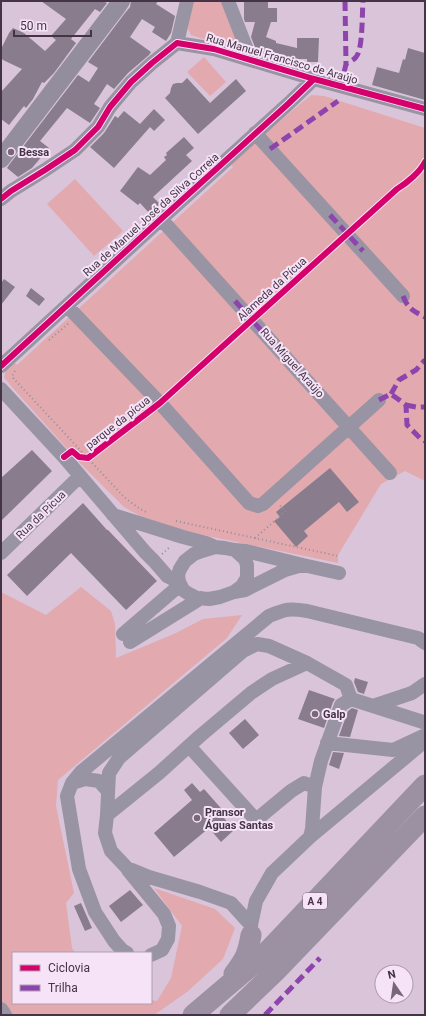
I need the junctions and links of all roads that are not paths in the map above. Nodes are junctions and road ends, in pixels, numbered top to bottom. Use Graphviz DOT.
graph roads {
  1 [pos="121,1"];
  2 [pos="187,1"];
  3 [pos="228,1"];
  4 [pos="177,43"];
  5 [pos="251,60"];
  6 [pos="314,79"];
  7 [pos="425,109"];
  8 [pos="256,133"];
  9 [pos="1,159"];
  10 [pos="1,199"];
  11 [pos="161,219"];
  12 [pos="403,296"];
  13 [pos="67,306"];
  14 [pos="1,366"];
  15 [pos="1,389"];
  16 [pos="380,400"];
  17 [pos="350,427"];
  18 [pos="390,472"];
  19 [pos="80,476"];
  20 [pos="113,515"];
  21 [pos="215,547"];
  22 [pos="235,550"];
  23 [pos="1,553"];
  24 [pos="303,565"];
  25 [pos="339,573"];
  26 [pos="180,584"];
  27 [pos="234,592"];
  28 [pos="201,598"];
  29 [pos="425,643"];
  30 [pos="307,663"];
  31 [pos="425,684"];
  32 [pos="351,699"];
  33 [pos="373,706"];
  34 [pos="425,722"];
  35 [pos="425,735"];
  36 [pos="425,741"];
  37 [pos="327,743"];
  38 [pos="189,746"];
  39 [pos="72,783"];
  40 [pos="425,785"];
  41 [pos="315,787"];
  42 [pos="108,792"];
  43 [pos="107,816"];
  44 [pos="425,816"];
  45 [pos="310,837"];
  46 [pos="127,868"];
  47 [pos="251,930"];
  48 [pos="125,952"];
  49 [pos="152,955"];
  50 [pos="1,1008"];
  51 [pos="196,1013"];
  52 [pos="5,1015"];
  53 [pos="230,1015"];
  1 -- 9 [label="main road"];
  2 -- 4 [label="street"];
  3 -- 5 [label="street"];
  4 -- 5 [label="street, Rua Manuel Francisco de Araújo"];
  4 -- 10 [label="street"];
  5 -- 6 [label="street, Rua Manuel Francisco de Araújo"];
  6 -- 7 [label="street, Rua Manuel Francisco de Araújo"];
  6 -- 8 [label="street, Rua de Manuel José da Silva Correia"];
  8 -- 11 [label="street, Rua de Manuel José da Silva Correia"];
  8 -- 12 [label="street"];
  11 -- 13 [label="street, Rua de Manuel José da Silva Correia"];
  11 -- 17 [label="street, Rua Miguel Araújo"];
  13 -- 14 [label="street, Rua de Manuel José da Silva Correia"];
  13 -- 17 [label="street"];
  15 -- 19 [label="street"];
  16 -- 17 [label="street"];
  17 -- 18 [label="street, Rua Miguel Araújo"];
  19 -- 20 [label="street"];
  19 -- 23 [label="street, Rua da Pícua"];
  20 -- 21 [label="street"];
  20 -- 26 [label="street"];
  21 -- 22 [label="street"];
  21 -- 26 [label="street"];
  22 -- 24 [label="street"];
  22 -- 27 [label="street"];
  24 -- 25 [label="street"];
  24 -- 27 [label="street"];
  26 -- 28 [label="street"];
  26 -- 28 [label="street"];
  27 -- 28 [label="street"];
  29 -- 39 [label="street"];
  30 -- 32 [label="street"];
  30 -- 38 [label="street"];
  30 -- 42 [label="street"];
  31 -- 33 [label="street"];
  32 -- 33 [label="street"];
  32 -- 37 [label="street"];
  33 -- 34 [label="street"];
  35 -- 37 [label="street"];
  36 -- 45 [label="street"];
  37 -- 41 [label="street"];
  38 -- 41 [label="street"];
  38 -- 43 [label="street"];
  39 -- 42 [label="street"];
  39 -- 48 [label="street"];
  40 -- 51 [label="highway, A 4"];
  41 -- 45 [label="street"];
  42 -- 43 [label="street"];
  43 -- 46 [label="street"];
  44 -- 53 [label="highway, A 4"];
  45 -- 47 [label="street"];
  46 -- 47 [label="street"];
  46 -- 49 [label="street"];
  47 -- 51 [label="highway"];
  50 -- 52 [label="street"];
}
